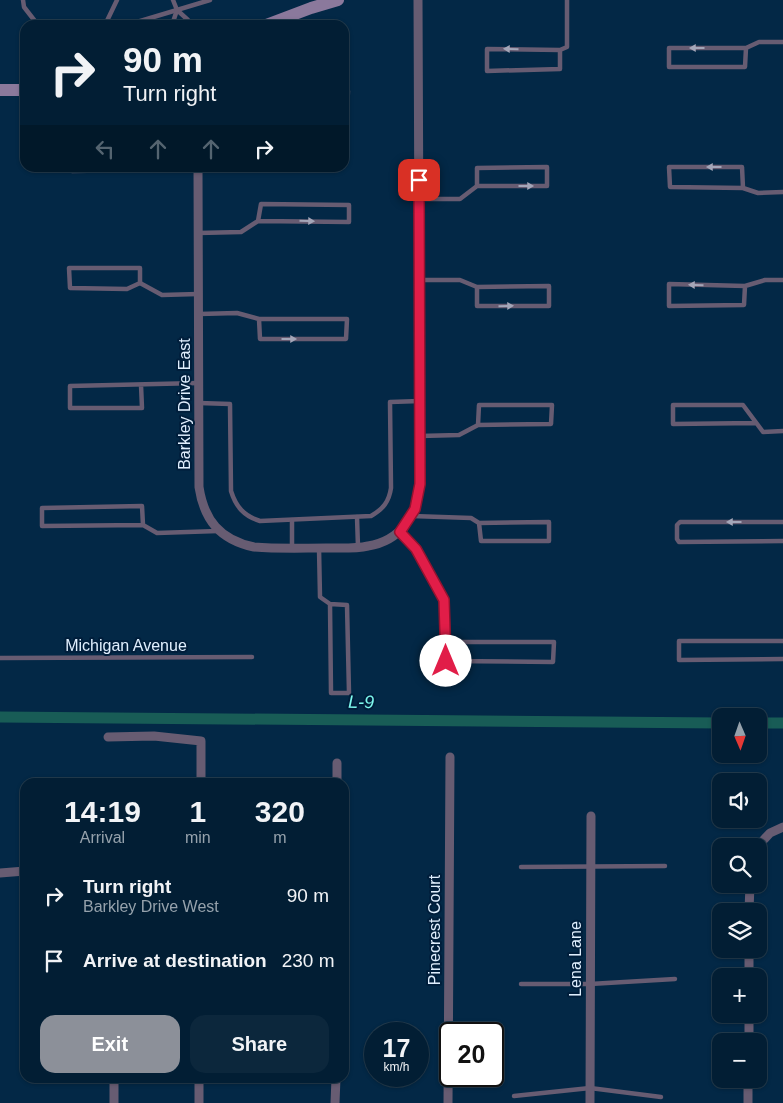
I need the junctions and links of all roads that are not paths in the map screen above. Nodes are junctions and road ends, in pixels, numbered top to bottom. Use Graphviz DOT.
graph roads {
  1 [pos="23,0"];
  2 [pos="117,0"];
  3 [pos="173,0"];
  4 [pos="210,0"];
  5 [pos="338,0"];
  6 [pos="418,0"];
  7 [pos="567,0"];
  8 [pos="177,10"];
  9 [pos="34,20"];
  10 [pos="107,20"];
  11 [pos="144,20"];
  12 [pos="174,20"];
  13 [pos="188,20"];
  14 [pos="279,20"];
  15 [pos="783,42"];
  16 [pos="746,48"];
  17 [pos="560,50"];
  18 [pos="0,90"];
  19 [pos="20,90"];
  20 [pos="198,172"];
  21 [pos="477,186"];
  22 [pos="742,188"];
  23 [pos="783,192"];
  24 [pos="419,199"];
  25 [pos="258,221"];
  26 [pos="198,233"];
  27 [pos="419,280"];
  28 [pos="783,280"];
  29 [pos="140,283"];
  30 [pos="744,286"];
  31 [pos="477,287"];
  32 [pos="199,294"];
  33 [pos="199,314"];
  34 [pos="259,320"];
  35 [pos="199,383"];
  36 [pos="141,385"];
  37 [pos="420,401"];
  38 [pos="199,403"];
  39 [pos="756,423"];
  40 [pos="478,425"];
  41 [pos="783,431"];
  42 [pos="420,436"];
  43 [pos="412,516"];
  44 [pos="357,517"];
  45 [pos="292,520"];
  46 [pos="783,522"];
  47 [pos="479,523"];
  48 [pos="143,525"];
  49 [pos="219,531"];
  50 [pos="400,532"];
  51 [pos="783,541"];
  52 [pos="358,547"];
  53 [pos="292,548"];
  54 [pos="319,548"];
  55 [pos="330,604"];
  56 [pos="783,641"];
  57 [pos="446,642"];
  58 [pos="252,657"];
  59 [pos="0,658"];
  60 [pos="783,659"];
  61 [pos="108,737"];
  62 [pos="450,757"];
  63 [pos="337,763"];
  64 [pos="201,778"];
  65 [pos="337,778"];
  66 [pos="591,816"];
  67 [pos="783,827"];
  68 [pos="765,838"];
  69 [pos="591,866"];
  70 [pos="665,866"];
  71 [pos="521,867"];
  72 [pos="20,871"];
  73 [pos="0,873"];
  74 [pos="675,979"];
  75 [pos="521,984"];
  76 [pos="590,984"];
  77 [pos="114,1083"];
  78 [pos="200,1083"];
  79 [pos="336,1083"];
  80 [pos="590,1088"];
  81 [pos="748,1088"];
  82 [pos="514,1096"];
  83 [pos="662,1097"];
  84 [pos="114,1103"];
  85 [pos="199,1103"];
  86 [pos="336,1103"];
  87 [pos="448,1103"];
  88 [pos="590,1103"];
  89 [pos="748,1103"];
  1 -- 9 [label="lane"];
  2 -- 10 [label="lane"];
  3 -- 8 [label="lane"];
  4 -- 8 [label="lane"];
  5 -- 14 [label="street"];
  6 -- 24 [label="street"];
  7 -- 17 [label="lane"];
  8 -- 11 [label="lane"];
  8 -- 12 [label="lane"];
  8 -- 13 [label="lane"];
  15 -- 16 [label="lane"];
  16 -- 16 [label="lane, one-way"];
  17 -- 17 [label="lane, one-way"];
  18 -- 19 [label="street"];
  20 -- 26 [label="street, Barkley Drive East"];
  21 -- 21 [label="lane, one-way"];
  21 -- 24 [label="lane"];
  22 -- 22 [label="lane, one-way"];
  22 -- 23 [label="lane"];
  24 -- 27 [label="street"];
  25 -- 25 [label="lane, one-way"];
  25 -- 26 [label="lane"];
  26 -- 32 [label="street, Barkley Drive East"];
  27 -- 31 [label="lane"];
  27 -- 37 [label="street"];
  28 -- 30 [label="lane"];
  29 -- 29 [label="lane"];
  29 -- 32 [label="lane"];
  30 -- 30 [label="lane, one-way"];
  31 -- 31 [label="lane, one-way"];
  32 -- 33 [label="street, Barkley Drive East"];
  33 -- 34 [label="lane"];
  33 -- 35 [label="street, Barkley Drive East"];
  34 -- 34 [label="lane, one-way"];
  35 -- 36 [label="lane"];
  35 -- 38 [label="street, Barkley Drive East"];
  36 -- 36 [label="lane"];
  37 -- 42 [label="street"];
  37 -- 44 [label="lane"];
  38 -- 45 [label="lane"];
  38 -- 49 [label="street, Barkley Drive East"];
  39 -- 39 [label="lane"];
  39 -- 41 [label="lane"];
  40 -- 40 [label="lane"];
  40 -- 42 [label="lane"];
  42 -- 43 [label="street"];
  43 -- 47 [label="lane"];
  43 -- 50 [label="street"];
  44 -- 45 [label="lane"];
  44 -- 52 [label="lane"];
  45 -- 53 [label="lane"];
  46 -- 51 [label="lane, one-way"];
  47 -- 47 [label="lane"];
  48 -- 48 [label="lane"];
  48 -- 49 [label="lane"];
  49 -- 53 [label="street, Barkley Drive East"];
  50 -- 52 [label="street, Barkley Drive East"];
  50 -- 57 [label="lane"];
  52 -- 54 [label="street, Barkley Drive East"];
  53 -- 54 [label="street, Barkley Drive East"];
  54 -- 55 [label="lane"];
  55 -- 55 [label="lane"];
  56 -- 60 [label="lane"];
  57 -- 57 [label="lane"];
  58 -- 59 [label="lane, Michigan Avenue"];
  61 -- 64 [label="street"];
  62 -- 87 [label="street, Pinecrest Court"];
  63 -- 65 [label="street"];
  66 -- 69 [label="street, Lena Lane"];
  67 -- 68 [label="street"];
  69 -- 70 [label="lane"];
  69 -- 71 [label="lane"];
  69 -- 76 [label="street, Lena Lane"];
  72 -- 73 [label="street"];
  74 -- 76 [label="lane"];
  75 -- 76 [label="lane"];
  76 -- 80 [label="street, Lena Lane"];
  77 -- 84 [label="street"];
  78 -- 85 [label="street"];
  79 -- 86 [label="street"];
  80 -- 82 [label="lane"];
  80 -- 83 [label="lane"];
  80 -- 88 [label="street, Lena Lane"];
  81 -- 89 [label="street"];
}
